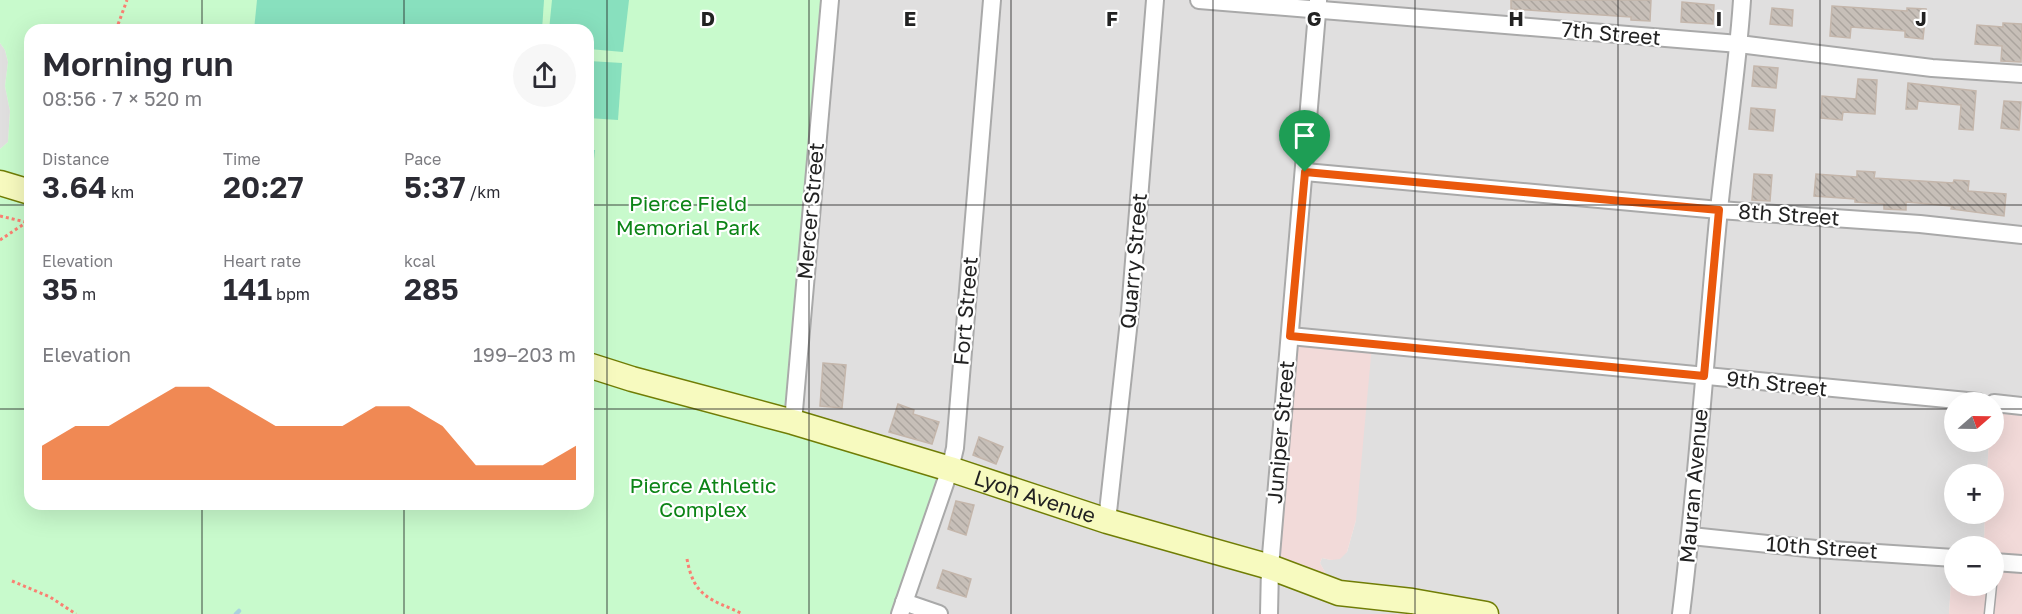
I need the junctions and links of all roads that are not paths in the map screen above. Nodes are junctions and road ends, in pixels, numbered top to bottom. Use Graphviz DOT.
graph roads {
  1 [pos="830,0"];
  2 [pos="992,0"];
  3 [pos="1155,0"];
  4 [pos="1199,0"];
  5 [pos="1742,0"];
  6 [pos="1317,5"];
  7 [pos="1739,44"];
  8 [pos="2022,74"];
  9 [pos="1305,172"];
  10 [pos="0,183"];
  11 [pos="24,190"];
  12 [pos="1719,210"];
  13 [pos="2022,235"];
  14 [pos="1290,336"];
  15 [pos="594,366"];
  16 [pos="1704,376"];
  17 [pos="1944,399"];
  18 [pos="2004,404"];
  19 [pos="2022,406"];
  20 [pos="793,422"];
  21 [pos="950,469"];
  22 [pos="1107,522"];
  23 [pos="1691,536"];
  24 [pos="1944,557"];
  25 [pos="2022,564"];
  26 [pos="2004,565"];
  27 [pos="1270,567"];
  28 [pos="1991,596"];
  29 [pos="902,608"];
  30 [pos="939,614"];
  31 [pos="1269,614"];
  32 [pos="1486,614"];
  33 [pos="1681,614"];
  34 [pos="1989,614"];
  1 -- 20 [label="street, Mercer Street"];
  2 -- 21 [label="street, Fort Street"];
  3 -- 22 [label="street, Quarry Street"];
  4 -- 6 [label="street, 7th Street"];
  5 -- 7 [label="street, Mauran Avenue"];
  6 -- 7 [label="street, 7th Street"];
  6 -- 9 [label="street, Juniper Street"];
  7 -- 8 [label="street, 7th Street"];
  7 -- 12 [label="street, Mauran Avenue"];
  9 -- 12 [label="street, 8th Street"];
  9 -- 14 [label="street, Juniper Street"];
  10 -- 11 [label="street"];
  12 -- 13 [label="street, 8th Street"];
  12 -- 16 [label="street, Mauran Avenue"];
  14 -- 16 [label="street, 9th Street"];
  14 -- 27 [label="street, Juniper Street"];
  15 -- 20 [label="street, Lyon Avenue"];
  16 -- 17 [label="street, 9th Street"];
  16 -- 23 [label="street, Mauran Avenue"];
  18 -- 19 [label="street"];
  20 -- 21 [label="street, Lyon Avenue"];
  21 -- 22 [label="street, Lyon Avenue"];
  21 -- 29 [label="street, Fort Street"];
  22 -- 27 [label="street, Lyon Avenue"];
  23 -- 24 [label="street, 10th Street"];
  23 -- 33 [label="street, Mauran Avenue"];
  25 -- 26 [label="street"];
  27 -- 31 [label="street, Juniper Street"];
  27 -- 32 [label="street, Lyon Avenue"];
  28 -- 34 [label="lane"];
  29 -- 30 [label="street"];
}
